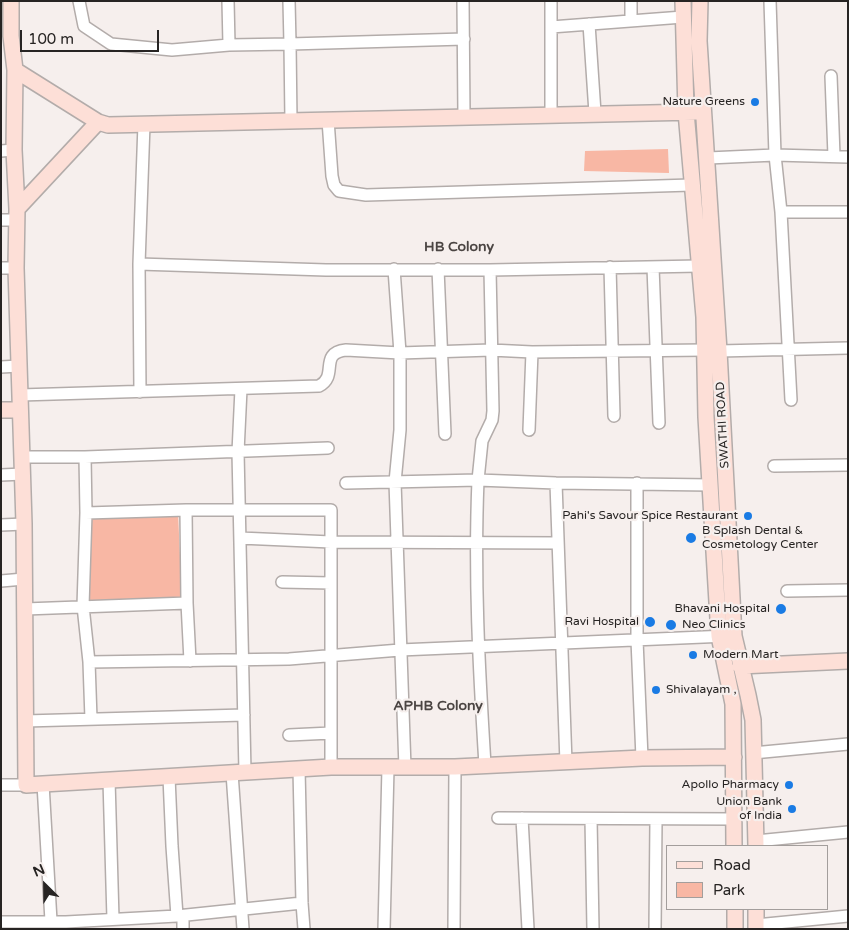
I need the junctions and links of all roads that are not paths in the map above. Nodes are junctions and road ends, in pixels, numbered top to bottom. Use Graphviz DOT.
graph roads {
  1 [pos="11,1"];
  2 [pos="79,1"];
  3 [pos="228,1"];
  4 [pos="289,1"];
  5 [pos="463,1"];
  6 [pos="551,1"];
  7 [pos="631,1"];
  8 [pos="683,1"];
  9 [pos="700,1"];
  10 [pos="770,1"];
  11 [pos="683,18"];
  12 [pos="631,21"];
  13 [pos="590,24"];
  14 [pos="551,27"];
  15 [pos="6,36"];
  16 [pos="464,39"];
  17 [pos="290,44"];
  18 [pos="229,45"];
  19 [pos="15,70"];
  20 [pos="831,76"];
  21 [pos="704,111"];
  22 [pos="686,112"];
  23 [pos="595,113"];
  24 [pos="552,114"];
  25 [pos="464,116"];
  26 [pos="328,120"];
  27 [pos="291,121"];
  28 [pos="98,122"];
  29 [pos="144,124"];
  30 [pos="8,150"];
  31 [pos="774,155"];
  32 [pos="834,156"];
  33 [pos="848,157"];
  34 [pos="708,158"];
  35 [pos="691,185"];
  36 [pos="781,212"];
  37 [pos="848,212"];
  38 [pos="17,214"];
  39 [pos="1,220"];
  40 [pos="139,264"];
  41 [pos="699,266"];
  42 [pos="610,267"];
  43 [pos="654,267"];
  44 [pos="8,268"];
  45 [pos="394,269"];
  46 [pos="438,269"];
  47 [pos="490,270"];
  48 [pos="848,348"];
  49 [pos="491,350"];
  50 [pos="790,350"];
  51 [pos="720,351"];
  52 [pos="532,352"];
  53 [pos="613,352"];
  54 [pos="657,352"];
  55 [pos="400,353"];
  56 [pos="443,353"];
  57 [pos="19,366"];
  58 [pos="1,367"];
  59 [pos="241,389"];
  60 [pos="140,392"];
  61 [pos="791,400"];
  62 [pos="20,402"];
  63 [pos="1,410"];
  64 [pos="614,416"];
  65 [pos="659,423"];
  66 [pos="529,430"];
  67 [pos="445,434"];
  68 [pos="328,448"];
  69 [pos="238,452"];
  70 [pos="22,457"];
  71 [pos="85,457"];
  72 [pos="848,465"];
  73 [pos="774,466"];
  74 [pos="23,474"];
  75 [pos="1,475"];
  76 [pos="478,480"];
  77 [pos="395,482"];
  78 [pos="346,483"];
  79 [pos="637,483"];
  80 [pos="556,484"];
  81 [pos="711,485"];
  82 [pos="186,510"];
  83 [pos="239,510"];
  84 [pos="86,512"];
  85 [pos="24,524"];
  86 [pos="1,526"];
  87 [pos="240,538"];
  88 [pos="331,542"];
  89 [pos="397,543"];
  90 [pos="475,543"];
  91 [pos="558,543"];
  92 [pos="24,579"];
  93 [pos="1,581"];
  94 [pos="282,582"];
  95 [pos="331,583"];
  96 [pos="848,590"];
  97 [pos="787,591"];
  98 [pos="187,602"];
  99 [pos="83,606"];
  100 [pos="25,609"];
  101 [pos="726,636"];
  102 [pos="637,640"];
  103 [pos="561,643"];
  104 [pos="478,647"];
  105 [pos="400,650"];
  106 [pos="331,656"];
  107 [pos="190,661"];
  108 [pos="242,661"];
  109 [pos="848,661"];
  110 [pos="89,662"];
  111 [pos="724,666"];
  112 [pos="740,666"];
  113 [pos="244,715"];
  114 [pos="91,719"];
  115 [pos="25,721"];
  116 [pos="331,733"];
  117 [pos="289,735"];
  118 [pos="848,744"];
  119 [pos="753,752"];
  120 [pos="734,757"];
  121 [pos="642,758"];
  122 [pos="566,763"];
  123 [pos="485,764"];
  124 [pos="331,767"];
  125 [pos="455,767"];
  126 [pos="388,768"];
  127 [pos="405,768"];
  128 [pos="299,769"];
  129 [pos="238,773"];
  130 [pos="169,776"];
  131 [pos="109,780"];
  132 [pos="43,784"];
  133 [pos="1,785"];
  134 [pos="26,785"];
  135 [pos="498,818"];
  136 [pos="522,818"];
  137 [pos="591,819"];
  138 [pos="734,819"];
  139 [pos="656,820"];
  140 [pos="848,832"];
  141 [pos="756,844"];
  142 [pos="734,845"];
  143 [pos="302,903"];
  144 [pos="243,910"];
  145 [pos="735,910"];
  146 [pos="756,910"];
  147 [pos="180,916"];
  148 [pos="848,916"];
  149 [pos="112,919"];
  150 [pos="51,921"];
  151 [pos="1,922"];
  152 [pos="125,924"];
  153 [pos="66,925"];
  154 [pos="756,927"];
  155 [pos="183,929"];
  156 [pos="243,929"];
  157 [pos="304,929"];
  158 [pos="384,929"];
  159 [pos="454,929"];
  160 [pos="528,929"];
  161 [pos="593,929"];
  162 [pos="656,929"];
  163 [pos="735,929"];
  1 -- 15 [label="street"];
  2 -- 18 [label="street"];
  3 -- 18 [label="street"];
  4 -- 17 [label="street"];
  5 -- 16 [label="street"];
  6 -- 14 [label="street"];
  7 -- 12 [label="street"];
  8 -- 11 [label="street, SWATHI ROAD"];
  9 -- 21 [label="street, SWATHI ROAD"];
  10 -- 31 [label="street"];
  11 -- 12 [label="street"];
  11 -- 22 [label="street, SWATHI ROAD"];
  12 -- 13 [label="street"];
  13 -- 14 [label="street"];
  13 -- 23 [label="street"];
  14 -- 24 [label="street"];
  15 -- 19 [label="street"];
  16 -- 17 [label="street"];
  16 -- 25 [label="street"];
  17 -- 18 [label="street"];
  17 -- 27 [label="street"];
  19 -- 28 [label="street"];
  19 -- 30 [label="street"];
  20 -- 32 [label="street"];
  21 -- 22 [label="street"];
  21 -- 34 [label="street, SWATHI ROAD"];
  22 -- 23 [label="street"];
  22 -- 35 [label="street, SWATHI ROAD"];
  23 -- 24 [label="street"];
  24 -- 25 [label="street"];
  25 -- 26 [label="street"];
  26 -- 27 [label="street"];
  26 -- 35 [label="street"];
  27 -- 29 [label="street"];
  28 -- 29 [label="street"];
  28 -- 38 [label="street"];
  29 -- 40 [label="street"];
  30 -- 38 [label="street"];
  31 -- 32 [label="street"];
  31 -- 34 [label="street"];
  31 -- 36 [label="street"];
  32 -- 33 [label="street"];
  34 -- 51 [label="street, SWATHI ROAD"];
  35 -- 41 [label="street, SWATHI ROAD"];
  36 -- 37 [label="street"];
  36 -- 50 [label="street"];
  38 -- 39 [label="street"];
  38 -- 44 [label="street"];
  40 -- 45 [label="street"];
  40 -- 60 [label="street"];
  41 -- 43 [label="street"];
  41 -- 51 [label="street, SWATHI ROAD"];
  42 -- 43 [label="street"];
  42 -- 47 [label="street"];
  42 -- 53 [label="street"];
  43 -- 54 [label="street"];
  44 -- 57 [label="street"];
  45 -- 46 [label="street"];
  45 -- 55 [label="street"];
  46 -- 47 [label="street"];
  46 -- 56 [label="street"];
  47 -- 49 [label="street"];
  48 -- 50 [label="street"];
  49 -- 52 [label="street"];
  49 -- 56 [label="street"];
  49 -- 76 [label="street"];
  50 -- 51 [label="street"];
  50 -- 61 [label="street"];
  51 -- 54 [label="street"];
  51 -- 81 [label="street, SWATHI ROAD"];
  51 -- 101 [label="street, SWATHI ROAD"];
  52 -- 53 [label="street"];
  52 -- 66 [label="street"];
  53 -- 54 [label="street"];
  53 -- 64 [label="street"];
  54 -- 65 [label="street"];
  55 -- 56 [label="street"];
  55 -- 59 [label="street"];
  55 -- 77 [label="street"];
  56 -- 67 [label="street"];
  57 -- 58 [label="street"];
  57 -- 62 [label="street"];
  59 -- 60 [label="street"];
  59 -- 69 [label="street"];
  60 -- 62 [label="street"];
  62 -- 63 [label="street"];
  62 -- 70 [label="street"];
  68 -- 69 [label="street"];
  69 -- 71 [label="street"];
  69 -- 83 [label="street"];
  70 -- 71 [label="street"];
  70 -- 74 [label="street"];
  71 -- 84 [label="street"];
  72 -- 73 [label="street"];
  74 -- 75 [label="street"];
  74 -- 85 [label="street"];
  76 -- 77 [label="street"];
  76 -- 80 [label="street"];
  76 -- 90 [label="street"];
  77 -- 78 [label="street"];
  77 -- 89 [label="street"];
  79 -- 80 [label="street"];
  79 -- 81 [label="street"];
  79 -- 102 [label="street"];
  80 -- 91 [label="street"];
  81 -- 101 [label="street, SWATHI ROAD"];
  82 -- 83 [label="street"];
  82 -- 84 [label="street"];
  82 -- 98 [label="street"];
  83 -- 87 [label="street"];
  83 -- 88 [label="street"];
  84 -- 99 [label="street"];
  85 -- 86 [label="street"];
  85 -- 92 [label="street"];
  87 -- 88 [label="street"];
  87 -- 108 [label="street"];
  88 -- 89 [label="street"];
  88 -- 95 [label="street"];
  89 -- 90 [label="street"];
  89 -- 105 [label="street"];
  90 -- 91 [label="street"];
  90 -- 104 [label="street"];
  91 -- 103 [label="street"];
  92 -- 93 [label="street"];
  92 -- 100 [label="street"];
  94 -- 95 [label="street"];
  95 -- 106 [label="street"];
  96 -- 97 [label="street"];
  98 -- 99 [label="street"];
  98 -- 107 [label="street"];
  99 -- 100 [label="street"];
  99 -- 110 [label="street"];
  100 -- 115 [label="street"];
  101 -- 102 [label="street"];
  101 -- 111 [label="street, SWATHI ROAD"];
  101 -- 112 [label="street, SWATHI ROAD"];
  102 -- 103 [label="street"];
  102 -- 121 [label="street"];
  103 -- 104 [label="street"];
  103 -- 122 [label="street"];
  104 -- 105 [label="street"];
  104 -- 123 [label="street"];
  105 -- 106 [label="street"];
  105 -- 127 [label="street"];
  106 -- 108 [label="street"];
  106 -- 116 [label="street"];
  107 -- 108 [label="street"];
  107 -- 110 [label="street"];
  108 -- 113 [label="street"];
  109 -- 112 [label="street"];
  110 -- 114 [label="street"];
  111 -- 112 [label="street"];
  111 -- 120 [label="street, SWATHI ROAD"];
  112 -- 119 [label="street, SWATHI ROAD"];
  113 -- 114 [label="street"];
  113 -- 129 [label="street"];
  114 -- 115 [label="street"];
  115 -- 134 [label="street"];
  116 -- 117 [label="street"];
  116 -- 124 [label="street"];
  118 -- 119 [label="street"];
  119 -- 141 [label="street, SWATHI ROAD"];
  120 -- 121 [label="street"];
  120 -- 138 [label="street, SWATHI ROAD"];
  121 -- 122 [label="street"];
  122 -- 123 [label="street"];
  123 -- 125 [label="street"];
  124 -- 126 [label="street"];
  124 -- 128 [label="street"];
  125 -- 127 [label="street"];
  125 -- 159 [label="street"];
  126 -- 127 [label="street"];
  126 -- 158 [label="street"];
  128 -- 129 [label="street"];
  128 -- 143 [label="street"];
  129 -- 130 [label="street"];
  129 -- 144 [label="street"];
  130 -- 131 [label="street"];
  130 -- 147 [label="street"];
  131 -- 132 [label="street"];
  131 -- 149 [label="street"];
  132 -- 134 [label="street"];
  132 -- 150 [label="street"];
  133 -- 134 [label="street"];
  135 -- 136 [label="street"];
  136 -- 137 [label="street"];
  136 -- 160 [label="street"];
  137 -- 139 [label="street"];
  137 -- 161 [label="street"];
  138 -- 139 [label="street"];
  138 -- 142 [label="street, SWATHI ROAD"];
  139 -- 162 [label="street"];
  140 -- 141 [label="street"];
  143 -- 144 [label="street"];
  143 -- 157 [label="street"];
  144 -- 147 [label="street"];
  144 -- 156 [label="street"];
  145 -- 163 [label="street"];
  146 -- 154 [label="street"];
  147 -- 152 [label="street"];
  147 -- 155 [label="street"];
  148 -- 154 [label="street"];
  149 -- 152 [label="street"];
  149 -- 153 [label="street"];
  150 -- 151 [label="street"];
  150 -- 153 [label="street"];
}
